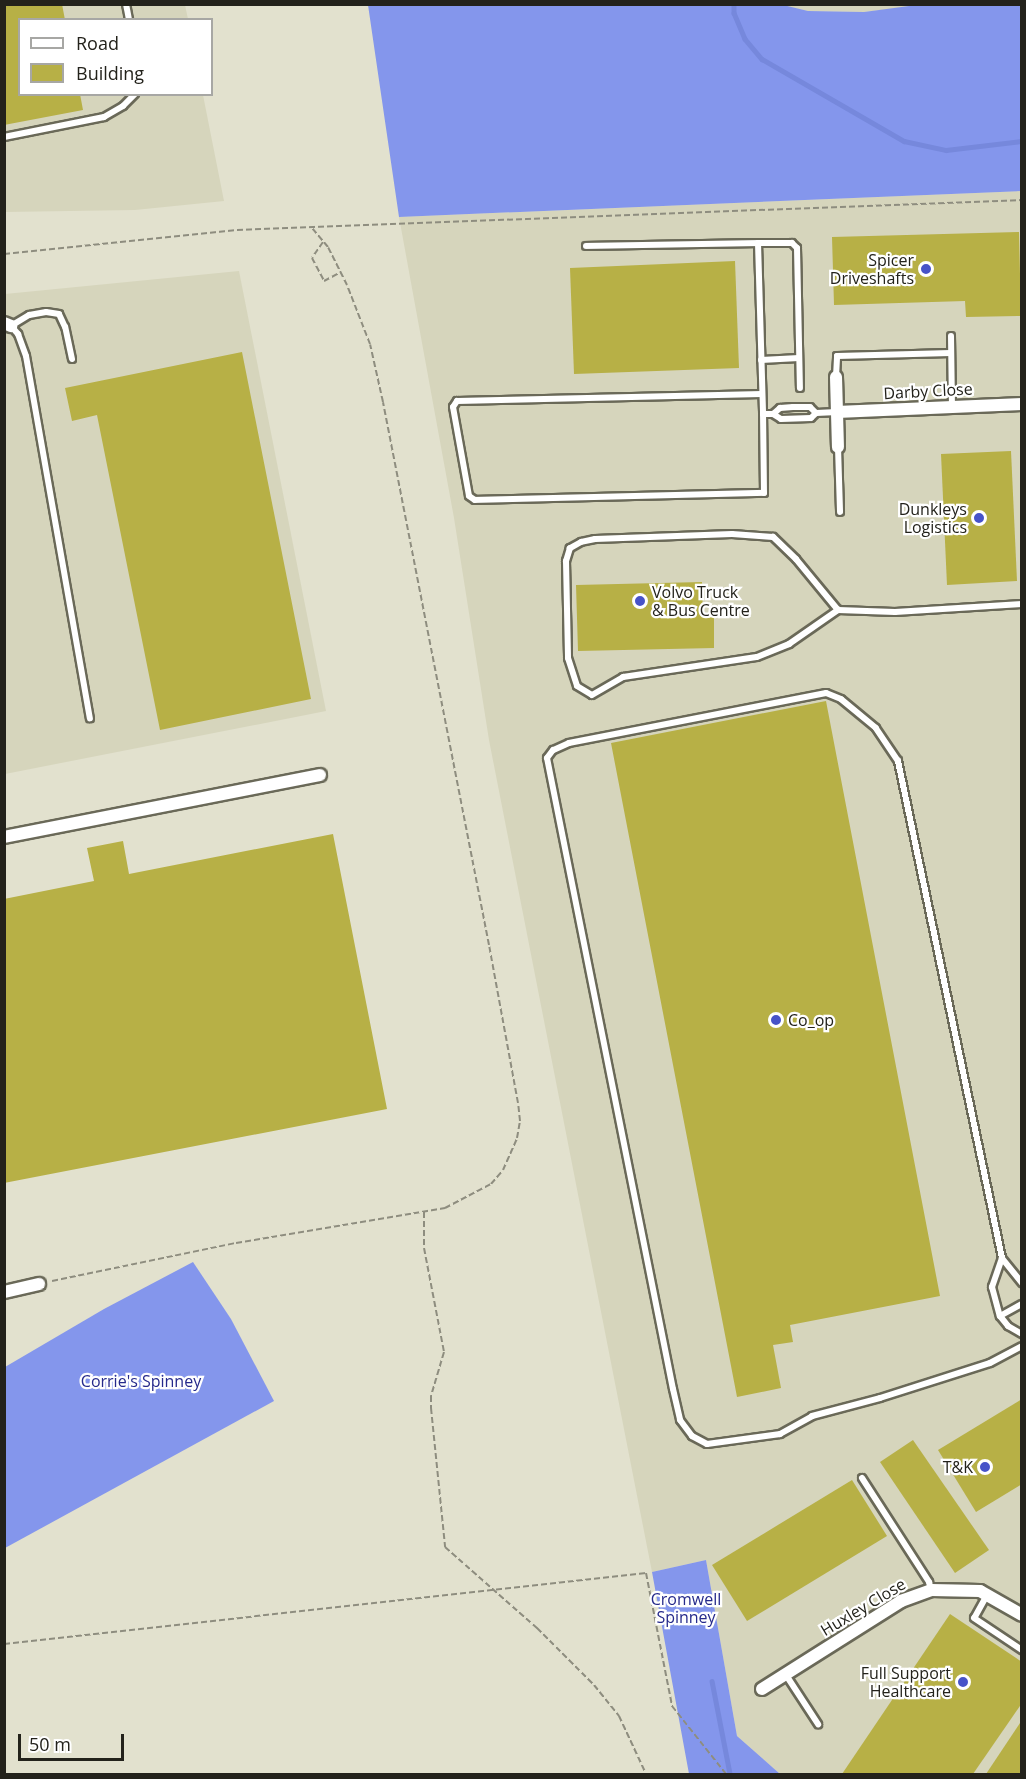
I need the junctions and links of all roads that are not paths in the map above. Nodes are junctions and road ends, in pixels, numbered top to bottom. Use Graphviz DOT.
graph roads {
  1 [pos="133,96"];
  2 [pos="4,137"];
  3 [pos="758,243"];
  4 [pos="586,246"];
  5 [pos="8,325"];
  6 [pos="951,336"];
  7 [pos="951,353"];
  8 [pos="799,358"];
  9 [pos="72,359"];
  10 [pos="761,360"];
  11 [pos="836,377"];
  12 [pos="800,388"];
  13 [pos="762,394"];
  14 [pos="1022,404"];
  15 [pos="952,406"];
  16 [pos="837,412"];
  17 [pos="816,413"];
  18 [pos="763,414"];
  19 [pos="773,414"];
  20 [pos="838,447"];
  21 [pos="840,512"];
  22 [pos="1022,604"];
  23 [pos="838,610"];
  24 [pos="90,718"];
  25 [pos="320,776"];
  26 [pos="4,837"];
  27 [pos="1002,1258"];
  28 [pos="1022,1283"];
  29 [pos="39,1284"];
  30 [pos="4,1292"];
  31 [pos="1022,1304"];
  32 [pos="1000,1316"];
  33 [pos="1022,1334"];
  34 [pos="1022,1346"];
  35 [pos="862,1478"];
  36 [pos="931,1590"];
  37 [pos="987,1595"];
  38 [pos="1022,1615"];
  39 [pos="1022,1650"];
  40 [pos="786,1675"];
  41 [pos="762,1689"];
  42 [pos="818,1724"];
  1 -- 2 [label="lane"];
  3 -- 4 [label="lane"];
  3 -- 8 [label="lane"];
  3 -- 10 [label="lane"];
  5 -- 9 [label="lane"];
  5 -- 24 [label="lane"];
  6 -- 7 [label="lane"];
  7 -- 11 [label="lane"];
  7 -- 15 [label="lane"];
  8 -- 10 [label="lane"];
  8 -- 12 [label="lane"];
  10 -- 13 [label="lane"];
  11 -- 16 [label="street"];
  13 -- 18 [label="lane"];
  13 -- 18 [label="lane"];
  14 -- 15 [label="street, Darby Close"];
  15 -- 16 [label="street, Darby Close"];
  16 -- 17 [label="lane"];
  16 -- 20 [label="street"];
  17 -- 19 [label="lane"];
  17 -- 19 [label="lane"];
  18 -- 19 [label="lane"];
  20 -- 21 [label="lane"];
  22 -- 23 [label="lane"];
  23 -- 23 [label="lane"];
  25 -- 26 [label="street"];
  27 -- 28 [label="lane"];
  27 -- 32 [label="lane"];
  27 -- 34 [label="lane"];
  29 -- 30 [label="street"];
  31 -- 32 [label="lane"];
  32 -- 33 [label="lane"];
  35 -- 36 [label="lane"];
  36 -- 37 [label="street, Huxley Close"];
  36 -- 40 [label="street, Huxley Close"];
  37 -- 38 [label="street, Huxley Close"];
  37 -- 39 [label="lane"];
  40 -- 41 [label="street, Huxley Close"];
  40 -- 42 [label="lane"];
}
